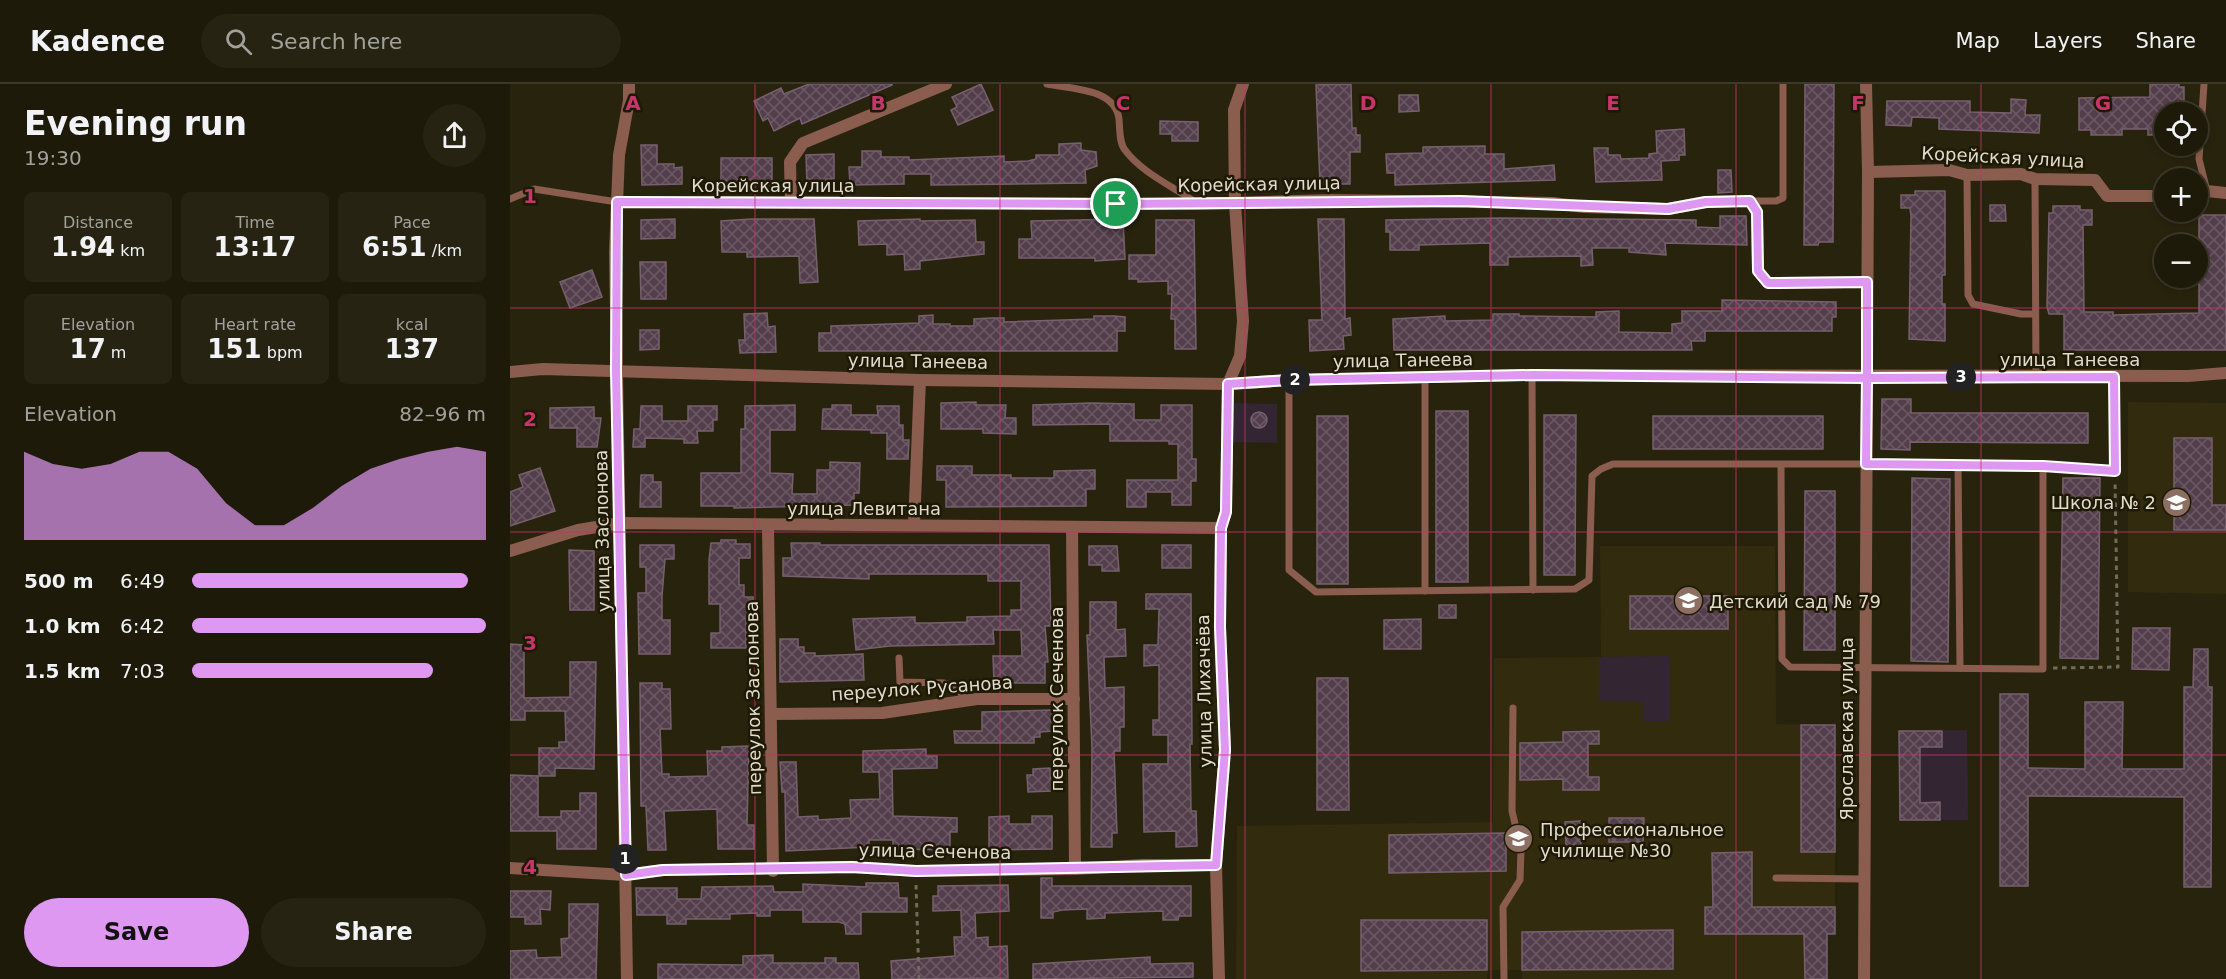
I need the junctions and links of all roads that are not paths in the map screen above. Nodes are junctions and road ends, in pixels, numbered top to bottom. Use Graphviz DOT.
graph roads {
  1 [pos="628,84"];
  2 [pos="946,84"];
  3 [pos="1047,84"];
  4 [pos="1243,84"];
  5 [pos="1783,84"];
  6 [pos="1866,84"];
  7 [pos="2205,84"];
  8 [pos="2200,168"];
  9 [pos="1868,172"];
  10 [pos="1967,175"];
  11 [pos="2035,179"];
  12 [pos="2208,193"];
  13 [pos="2226,193"];
  14 [pos="2154,196"];
  15 [pos="510,199"];
  16 [pos="1750,201"];
  17 [pos="617,202"];
  18 [pos="790,203"];
  19 [pos="1197,204"];
  20 [pos="1235,204"];
  21 [pos="1867,282"];
  22 [pos="2035,314"];
  23 [pos="616,371"];
  24 [pos="510,372"];
  25 [pos="2226,373"];
  26 [pos="1532,375"];
  27 [pos="1425,377"];
  28 [pos="2036,377"];
  29 [pos="1867,378"];
  30 [pos="920,380"];
  31 [pos="1289,380"];
  32 [pos="1228,384"];
  33 [pos="1866,464"];
  34 [pos="1958,464"];
  35 [pos="1781,465"];
  36 [pos="2043,466"];
  37 [pos="2115,471"];
  38 [pos="621,524"];
  39 [pos="914,525"];
  40 [pos="768,526"];
  41 [pos="1072,528"];
  42 [pos="1221,528"];
  43 [pos="510,551"];
  44 [pos="1533,590"];
  45 [pos="1425,591"];
  46 [pos="899,658"];
  47 [pos="1864,668"];
  48 [pos="1960,668"];
  49 [pos="1074,699"];
  50 [pos="966,701"];
  51 [pos="1513,708"];
  52 [pos="772,714"];
  53 [pos="1216,865"];
  54 [pos="510,868"];
  55 [pos="1075,869"];
  56 [pos="773,871"];
  57 [pos="626,875"];
  58 [pos="1776,878"];
  59 [pos="1864,879"];
  60 [pos="627,979"];
  61 [pos="1218,979"];
  62 [pos="1504,979"];
  63 [pos="1864,979"];
  1 -- 17 [label="street, улица Заслонова"];
  2 -- 18 [label="street"];
  3 -- 19 [label="lane"];
  4 -- 20 [label="street, улица Лихачёва"];
  5 -- 16 [label="lane"];
  6 -- 9 [label="street, Ярославская улица"];
  7 -- 8 [label="lane"];
  9 -- 10 [label="street, Корейская улица"];
  9 -- 21 [label="street, Ярославская улица"];
  10 -- 11 [label="street, Корейская улица"];
  10 -- 22 [label="lane"];
  11 -- 14 [label="street, Корейская улица"];
  11 -- 22 [label="lane"];
  12 -- 13 [label="street"];
  15 -- 17 [label="lane"];
  16 -- 20 [label="street, Корейская улица"];
  16 -- 21 [label="street"];
  17 -- 18 [label="street, Корейская улица"];
  17 -- 23 [label="street, улица Заслонова"];
  18 -- 19 [label="street, Корейская улица"];
  19 -- 20 [label="street, Корейская улица"];
  20 -- 32 [label="street, улица Лихачёва"];
  21 -- 29 [label="street, Ярославская улица"];
  22 -- 28 [label="lane"];
  23 -- 24 [label="street, улица Танеева"];
  23 -- 30 [label="street, улица Танеева"];
  23 -- 38 [label="street, улица Заслонова"];
  25 -- 28 [label="street, улица Танеева"];
  26 -- 27 [label="street, улица Танеева"];
  26 -- 29 [label="street, улица Танеева"];
  26 -- 44 [label="lane"];
  27 -- 31 [label="street, улица Танеева"];
  27 -- 45 [label="lane"];
  28 -- 29 [label="street, улица Танеева"];
  29 -- 33 [label="street, Ярославская улица"];
  30 -- 32 [label="street, улица Танеева"];
  30 -- 39 [label="street"];
  31 -- 32 [label="street, улица Танеева"];
  31 -- 45 [label="lane"];
  32 -- 42 [label="street, улица Лихачёва"];
  33 -- 34 [label="lane"];
  33 -- 35 [label="lane"];
  33 -- 47 [label="street, Ярославская улица"];
  34 -- 36 [label="lane"];
  34 -- 48 [label="lane"];
  35 -- 44 [label="lane"];
  35 -- 47 [label="lane"];
  36 -- 37 [label="lane"];
  36 -- 48 [label="lane"];
  38 -- 40 [label="street, улица Левитана"];
  38 -- 43 [label="street, улица Левитана"];
  38 -- 57 [label="street, улица Заслонова"];
  39 -- 40 [label="street, улица Левитана"];
  39 -- 41 [label="street, улица Левитана"];
  40 -- 52 [label="street, переулок Заслонова"];
  41 -- 42 [label="street, улица Левитана"];
  41 -- 49 [label="street, переулок Сеченова"];
  42 -- 53 [label="street, улица Лихачёва"];
  44 -- 45 [label="lane"];
  46 -- 50 [label="lane"];
  47 -- 48 [label="lane"];
  47 -- 59 [label="street, Ярославская улица"];
  49 -- 50 [label="street, переулок Русанова"];
  49 -- 55 [label="street, переулок Сеченова"];
  50 -- 52 [label="street, переулок Русанова"];
  51 -- 62 [label="lane"];
  52 -- 56 [label="street, переулок Заслонова"];
  53 -- 55 [label="street, улица Сеченова"];
  53 -- 61 [label="street, улица Лихачёва"];
  54 -- 57 [label="street, улица Сеченова"];
  55 -- 56 [label="street, улица Сеченова"];
  56 -- 57 [label="street, улица Сеченова"];
  57 -- 60 [label="street, улица Заслонова"];
  58 -- 59 [label="lane"];
  59 -- 63 [label="street, Ярославская улица"];
}
